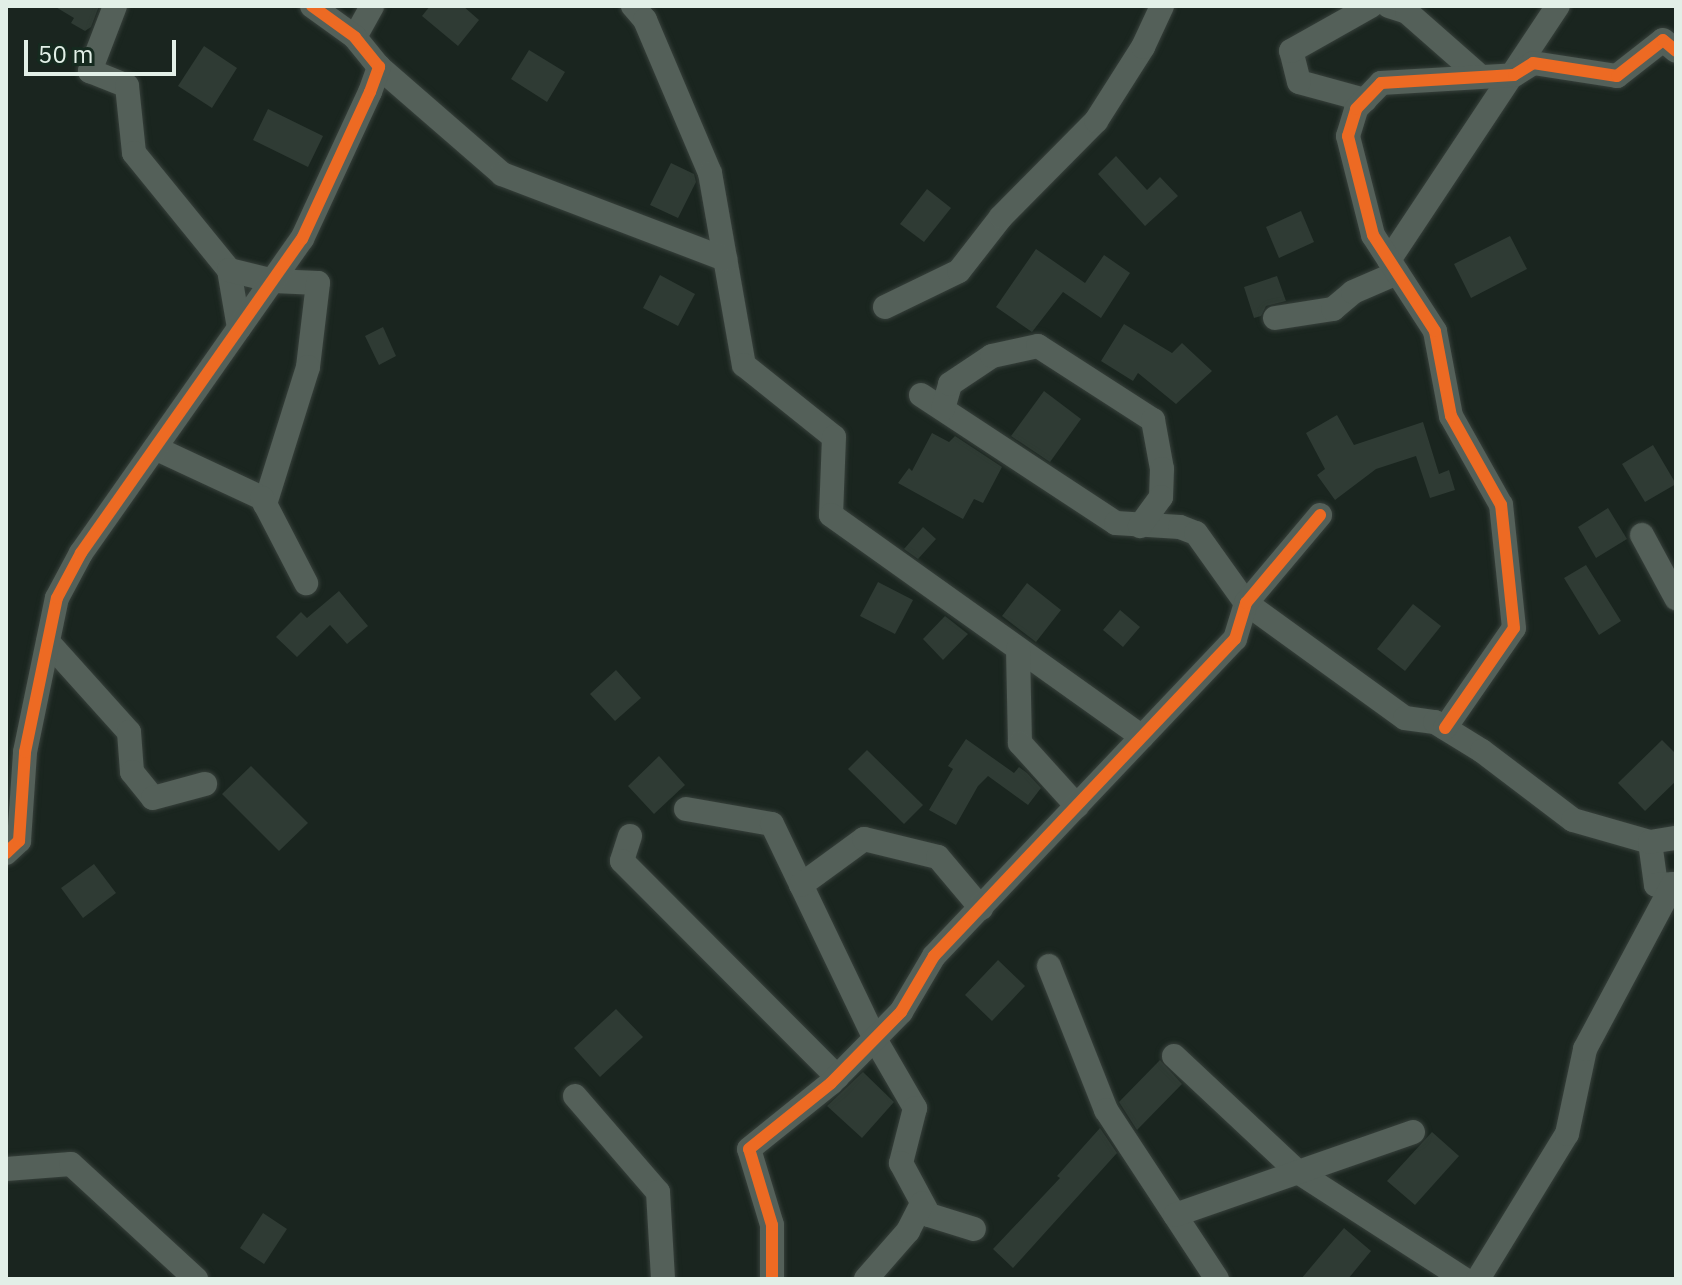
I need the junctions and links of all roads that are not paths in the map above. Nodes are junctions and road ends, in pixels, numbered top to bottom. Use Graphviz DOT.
graph roads {
  1 [pos="115,6"];
  2 [pos="312,6"];
  3 [pos="372,6"];
  4 [pos="1162,6"];
  5 [pos="1371,6"];
  6 [pos="1389,6"];
  7 [pos="1558,6"];
  8 [pos="646,11"];
  9 [pos="1335,15"];
  10 [pos="355,37"];
  11 [pos="1676,51"];
  12 [pos="379,67"];
  13 [pos="1514,75"];
  14 [pos="1481,77"];
  15 [pos="1365,100"];
  16 [pos="725,259"];
  17 [pos="1393,266"];
  18 [pos="229,270"];
  19 [pos="274,281"];
  20 [pos="885,307"];
  21 [pos="1275,318"];
  22 [pos="239,328"];
  23 [pos="921,395"];
  24 [pos="943,409"];
  25 [pos="155,448"];
  26 [pos="265,504"];
  27 [pos="1320,515"];
  28 [pos="1140,526"];
  29 [pos="1642,535"];
  30 [pos="306,583"];
  31 [pos="1676,598"];
  32 [pos="1246,603"];
  33 [pos="48,642"];
  34 [pos="1018,649"];
  35 [pos="1445,728"];
  36 [pos="1142,737"];
  37 [pos="16,749"];
  38 [pos="205,784"];
  39 [pos="1077,806"];
  40 [pos="686,809"];
  41 [pos="630,836"];
  42 [pos="1676,838"];
  43 [pos="1650,842"];
  44 [pos="6,853"];
  45 [pos="1674,884"];
  46 [pos="801,885"];
  47 [pos="981,908"];
  48 [pos="1049,966"];
  49 [pos="875,1039"];
  50 [pos="1174,1056"];
  51 [pos="837,1077"];
  52 [pos="575,1096"];
  53 [pos="1413,1132"];
  54 [pos="6,1169"];
  55 [pos="1298,1172"];
  56 [pos="922,1203"];
  57 [pos="1175,1215"];
  58 [pos="974,1229"];
  59 [pos="196,1279"];
  60 [pos="663,1279"];
  61 [pos="772,1279"];
  62 [pos="866,1279"];
  63 [pos="1217,1279"];
  64 [pos="1464,1279"];
  65 [pos="1478,1279"];
  1 -- 18 [label="street"];
  2 -- 10 [label="street"];
  3 -- 10 [label="street"];
  4 -- 20 [label="street"];
  5 -- 9 [label="street"];
  6 -- 14 [label="street"];
  7 -- 13 [label="street"];
  8 -- 16 [label="street"];
  9 -- 15 [label="street"];
  10 -- 12 [label="street"];
  11 -- 13 [label="street"];
  12 -- 16 [label="street"];
  12 -- 19 [label="street"];
  13 -- 14 [label="street"];
  13 -- 17 [label="street"];
  14 -- 15 [label="street"];
  15 -- 17 [label="street"];
  16 -- 34 [label="street"];
  17 -- 21 [label="street"];
  17 -- 35 [label="street"];
  18 -- 19 [label="street"];
  18 -- 22 [label="street"];
  19 -- 22 [label="street"];
  19 -- 26 [label="street"];
  22 -- 25 [label="street"];
  23 -- 24 [label="street"];
  24 -- 28 [label="street"];
  24 -- 28 [label="street"];
  25 -- 26 [label="street"];
  25 -- 33 [label="street"];
  26 -- 30 [label="street"];
  27 -- 32 [label="street"];
  28 -- 32 [label="street"];
  29 -- 31 [label="street"];
  32 -- 35 [label="street"];
  32 -- 36 [label="street"];
  33 -- 37 [label="street"];
  33 -- 38 [label="street"];
  34 -- 36 [label="street"];
  34 -- 39 [label="street"];
  35 -- 43 [label="street"];
  36 -- 39 [label="street"];
  37 -- 44 [label="street"];
  39 -- 47 [label="street"];
  40 -- 46 [label="street"];
  41 -- 51 [label="street"];
  42 -- 43 [label="street"];
  43 -- 45 [label="street"];
  45 -- 65 [label="street"];
  46 -- 47 [label="street"];
  46 -- 49 [label="street"];
  47 -- 49 [label="street"];
  48 -- 57 [label="street"];
  49 -- 51 [label="street"];
  49 -- 56 [label="street"];
  50 -- 55 [label="street"];
  51 -- 61 [label="street"];
  52 -- 60 [label="street"];
  53 -- 55 [label="street"];
  54 -- 59 [label="street"];
  55 -- 57 [label="street"];
  55 -- 64 [label="street"];
  56 -- 58 [label="street"];
  56 -- 62 [label="street"];
  57 -- 63 [label="street"];
}
